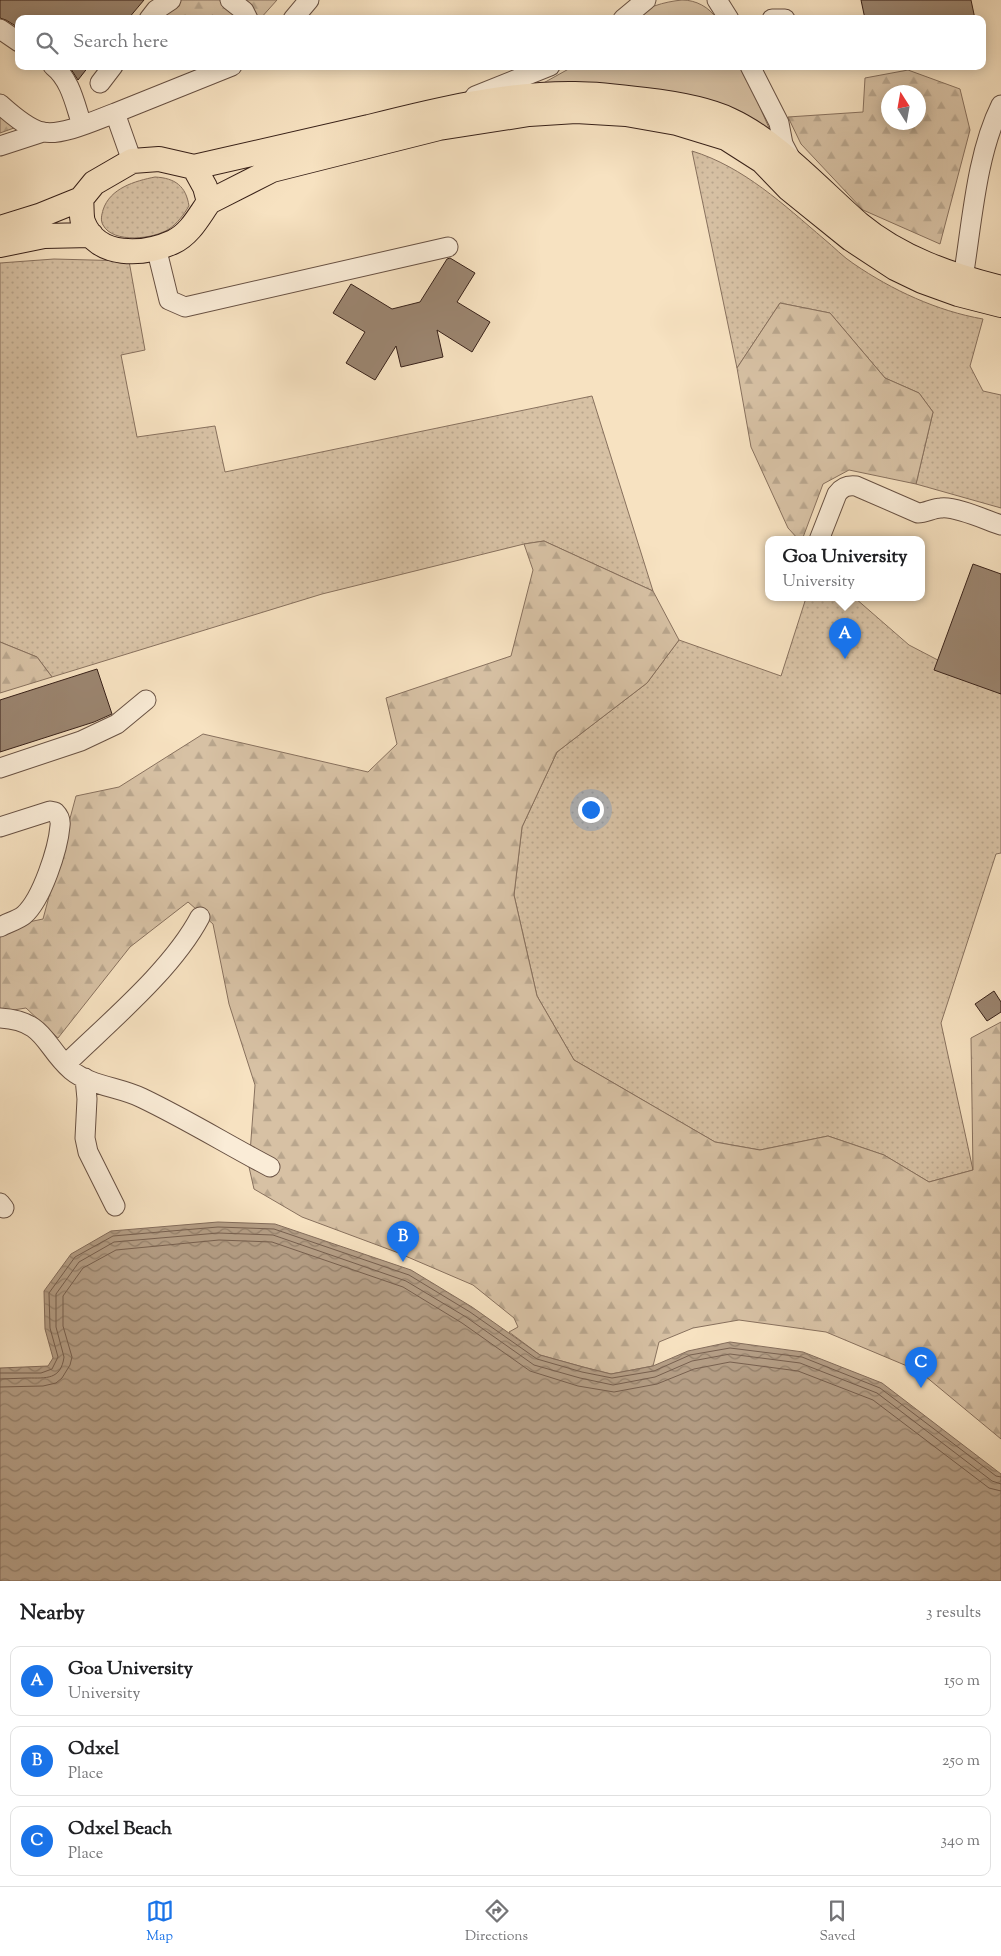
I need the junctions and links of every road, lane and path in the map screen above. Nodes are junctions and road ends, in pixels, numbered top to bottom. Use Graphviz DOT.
graph roads {
  1 [pos="171,0"];
  2 [pos="230,0"];
  3 [pos="309,0"];
  4 [pos="646,0"];
  5 [pos="717,0"];
  6 [pos="152,15"];
  7 [pos="246,15"];
  8 [pos="296,15"];
  9 [pos="628,15"];
  10 [pos="726,15"];
  11 [pos="0,29"];
  12 [pos="15,39"];
  13 [pos="57,70"];
  14 [pos="110,70"];
  15 [pos="222,70"];
  16 [pos="540,70"];
  17 [pos="752,70"];
  18 [pos="100,83"];
  19 [pos="0,104"];
  20 [pos="1001,105"];
  21 [pos="444,108"];
  22 [pos="115,113"];
  23 [pos="82,125"];
  24 [pos="42,132"];
  25 [pos="0,146"];
  26 [pos="132,161"];
  27 [pos="194,167"];
  28 [pos="795,167"];
  29 [pos="81,199"];
  30 [pos="208,202"];
  31 [pos="0,228"];
  32 [pos="91,235"];
  33 [pos="0,245"];
  34 [pos="156,247"];
  35 [pos="448,247"];
  36 [pos="963,278"];
  37 [pos="1001,288"];
  38 [pos="1001,305"];
  39 [pos="1001,525"];
  40 [pos="821,536"];
  41 [pos="146,700"];
  42 [pos="0,768"];
  43 [pos="0,827"];
  44 [pos="200,918"];
  45 [pos="0,927"];
  46 [pos="0,1018"];
  47 [pos="66,1064"];
  48 [pos="85,1078"];
  49 [pos="270,1167"];
  50 [pos="115,1206"];
  1 -- 6 [label="street"];
  2 -- 7 [label="street"];
  3 -- 8 [label="street"];
  4 -- 9 [label="street"];
  5 -- 10 [label="street"];
  11 -- 12 [label="street"];
  13 -- 23 [label="street"];
  14 -- 18 [label="street"];
  15 -- 22 [label="street"];
  16 -- 21 [label="street"];
  17 -- 28 [label="street"];
  19 -- 24 [label="street"];
  20 -- 36 [label="street"];
  21 -- 27 [label="main road"];
  21 -- 28 [label="main road"];
  22 -- 23 [label="street"];
  22 -- 26 [label="street"];
  23 -- 24 [label="street"];
  24 -- 25 [label="street"];
  26 -- 27 [label="main road"];
  26 -- 29 [label="main road"];
  27 -- 30 [label="main road"];
  28 -- 36 [label="main road"];
  29 -- 31 [label="main road"];
  29 -- 32 [label="main road"];
  30 -- 34 [label="main road"];
  30 -- 38 [label="main road"];
  32 -- 33 [label="main road"];
  32 -- 34 [label="main road"];
  34 -- 35 [label="street"];
  36 -- 37 [label="main road"];
  39 -- 40 [label="street"];
  41 -- 42 [label="street"];
  43 -- 45 [label="street"];
  44 -- 47 [label="street"];
  46 -- 47 [label="street"];
  47 -- 48 [label="street"];
  48 -- 49 [label="street"];
  48 -- 50 [label="street"];
}
